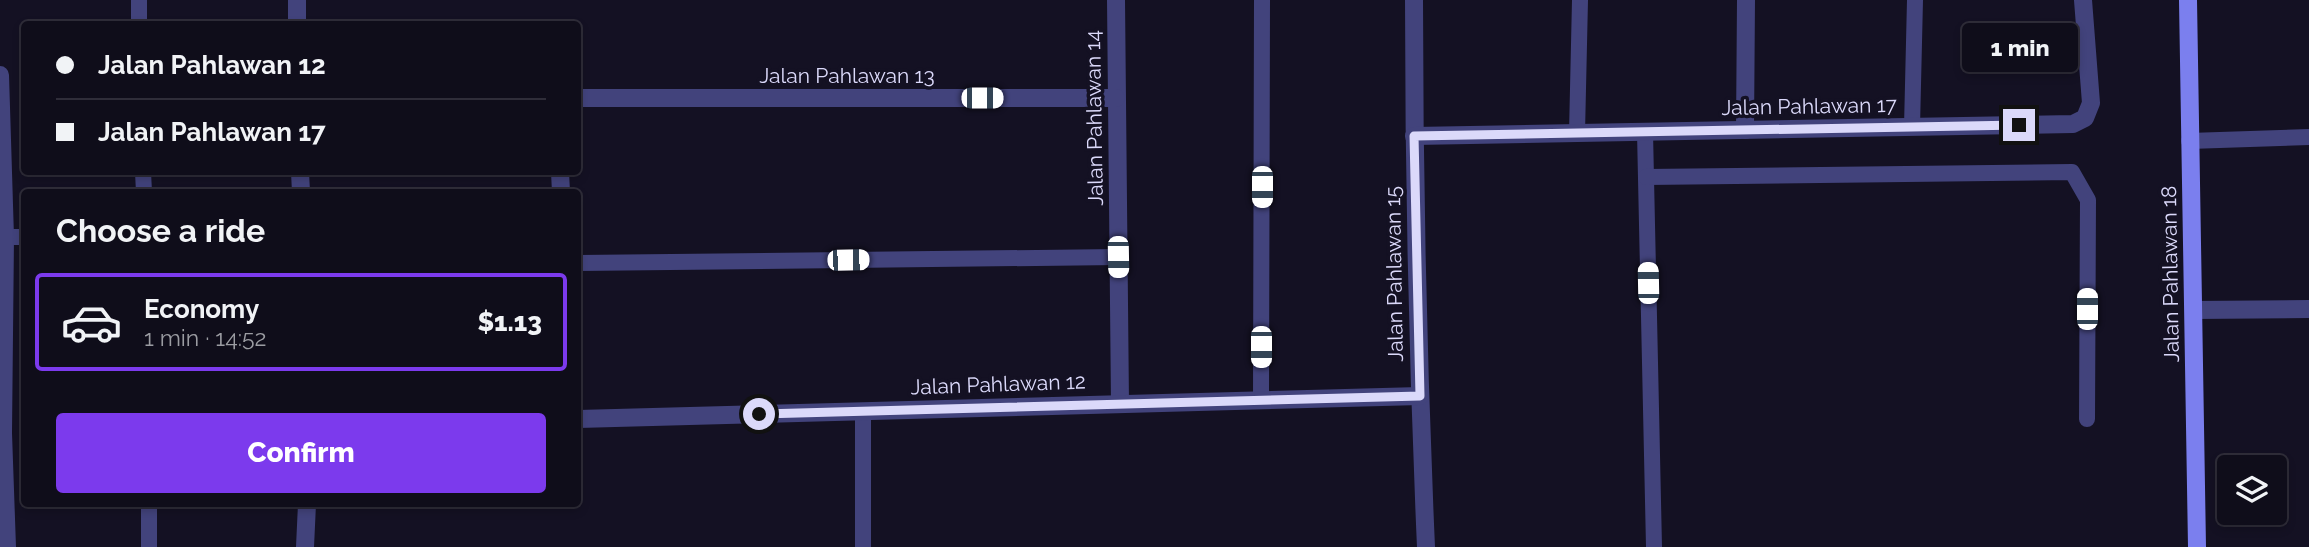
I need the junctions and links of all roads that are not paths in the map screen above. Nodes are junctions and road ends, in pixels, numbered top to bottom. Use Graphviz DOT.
graph roads {
  1 [pos="139,0"];
  2 [pos="297,0"];
  3 [pos="1115,0"];
  4 [pos="1262,0"];
  5 [pos="1414,0"];
  6 [pos="1580,0"];
  7 [pos="1746,0"];
  8 [pos="1914,0"];
  9 [pos="2083,0"];
  10 [pos="2188,0"];
  11 [pos="139,21"];
  12 [pos="297,21"];
  13 [pos="0,75"];
  14 [pos="581,98"];
  15 [pos="1116,99"];
  16 [pos="1912,127"];
  17 [pos="1745,130"];
  18 [pos="1645,132"];
  19 [pos="1577,133"];
  20 [pos="1414,136"];
  21 [pos="2309,137"];
  22 [pos="2189,141"];
  23 [pos="1646,177"];
  24 [pos="5,237"];
  25 [pos="21,237"];
  26 [pos="1118,257"];
  27 [pos="581,263"];
  28 [pos="2309,309"];
  29 [pos="2194,310"];
  30 [pos="1420,396"];
  31 [pos="1261,400"];
  32 [pos="1120,404"];
  33 [pos="863,411"];
  34 [pos="581,419"];
  35 [pos="2087,419"];
  36 [pos="1,433"];
  37 [pos="149,507"];
  38 [pos="307,507"];
  39 [pos="7,547"];
  40 [pos="149,547"];
  41 [pos="305,547"];
  42 [pos="863,547"];
  43 [pos="1426,547"];
  44 [pos="1654,547"];
  45 [pos="2197,547"];
  1 -- 11 [label="lane"];
  2 -- 12 [label="street"];
  3 -- 15 [label="street, Jalan Pahlawan 14"];
  4 -- 31 [label="lane"];
  5 -- 20 [label="street, Jalan Pahlawan 15"];
  6 -- 19 [label="lane"];
  7 -- 17 [label="street"];
  8 -- 16 [label="lane"];
  9 -- 16 [label="street, Jalan Pahlawan 17"];
  10 -- 22 [label="street, Jalan Pahlawan 18"];
  13 -- 24 [label="street"];
  14 -- 15 [label="street, Jalan Pahlawan 13"];
  15 -- 26 [label="street, Jalan Pahlawan 14"];
  16 -- 17 [label="street, Jalan Pahlawan 17"];
  17 -- 18 [label="street, Jalan Pahlawan 17"];
  18 -- 19 [label="street, Jalan Pahlawan 17"];
  18 -- 23 [label="lane"];
  19 -- 20 [label="street, Jalan Pahlawan 17"];
  20 -- 30 [label="street, Jalan Pahlawan 15"];
  21 -- 22 [label="lane"];
  22 -- 29 [label="street, Jalan Pahlawan 18"];
  23 -- 35 [label="lane"];
  23 -- 44 [label="lane"];
  24 -- 25 [label="lane"];
  24 -- 36 [label="street"];
  26 -- 27 [label="lane"];
  26 -- 32 [label="street, Jalan Pahlawan 14"];
  28 -- 29 [label="street"];
  29 -- 45 [label="street, Jalan Pahlawan 18"];
  30 -- 31 [label="street, Jalan Pahlawan 12"];
  30 -- 43 [label="street, Jalan Pahlawan 15"];
  31 -- 32 [label="street, Jalan Pahlawan 12"];
  32 -- 33 [label="street, Jalan Pahlawan 12"];
  33 -- 34 [label="street, Jalan Pahlawan 12"];
  33 -- 42 [label="lane"];
  36 -- 39 [label="street"];
  37 -- 40 [label="lane"];
  38 -- 41 [label="street"];
}
